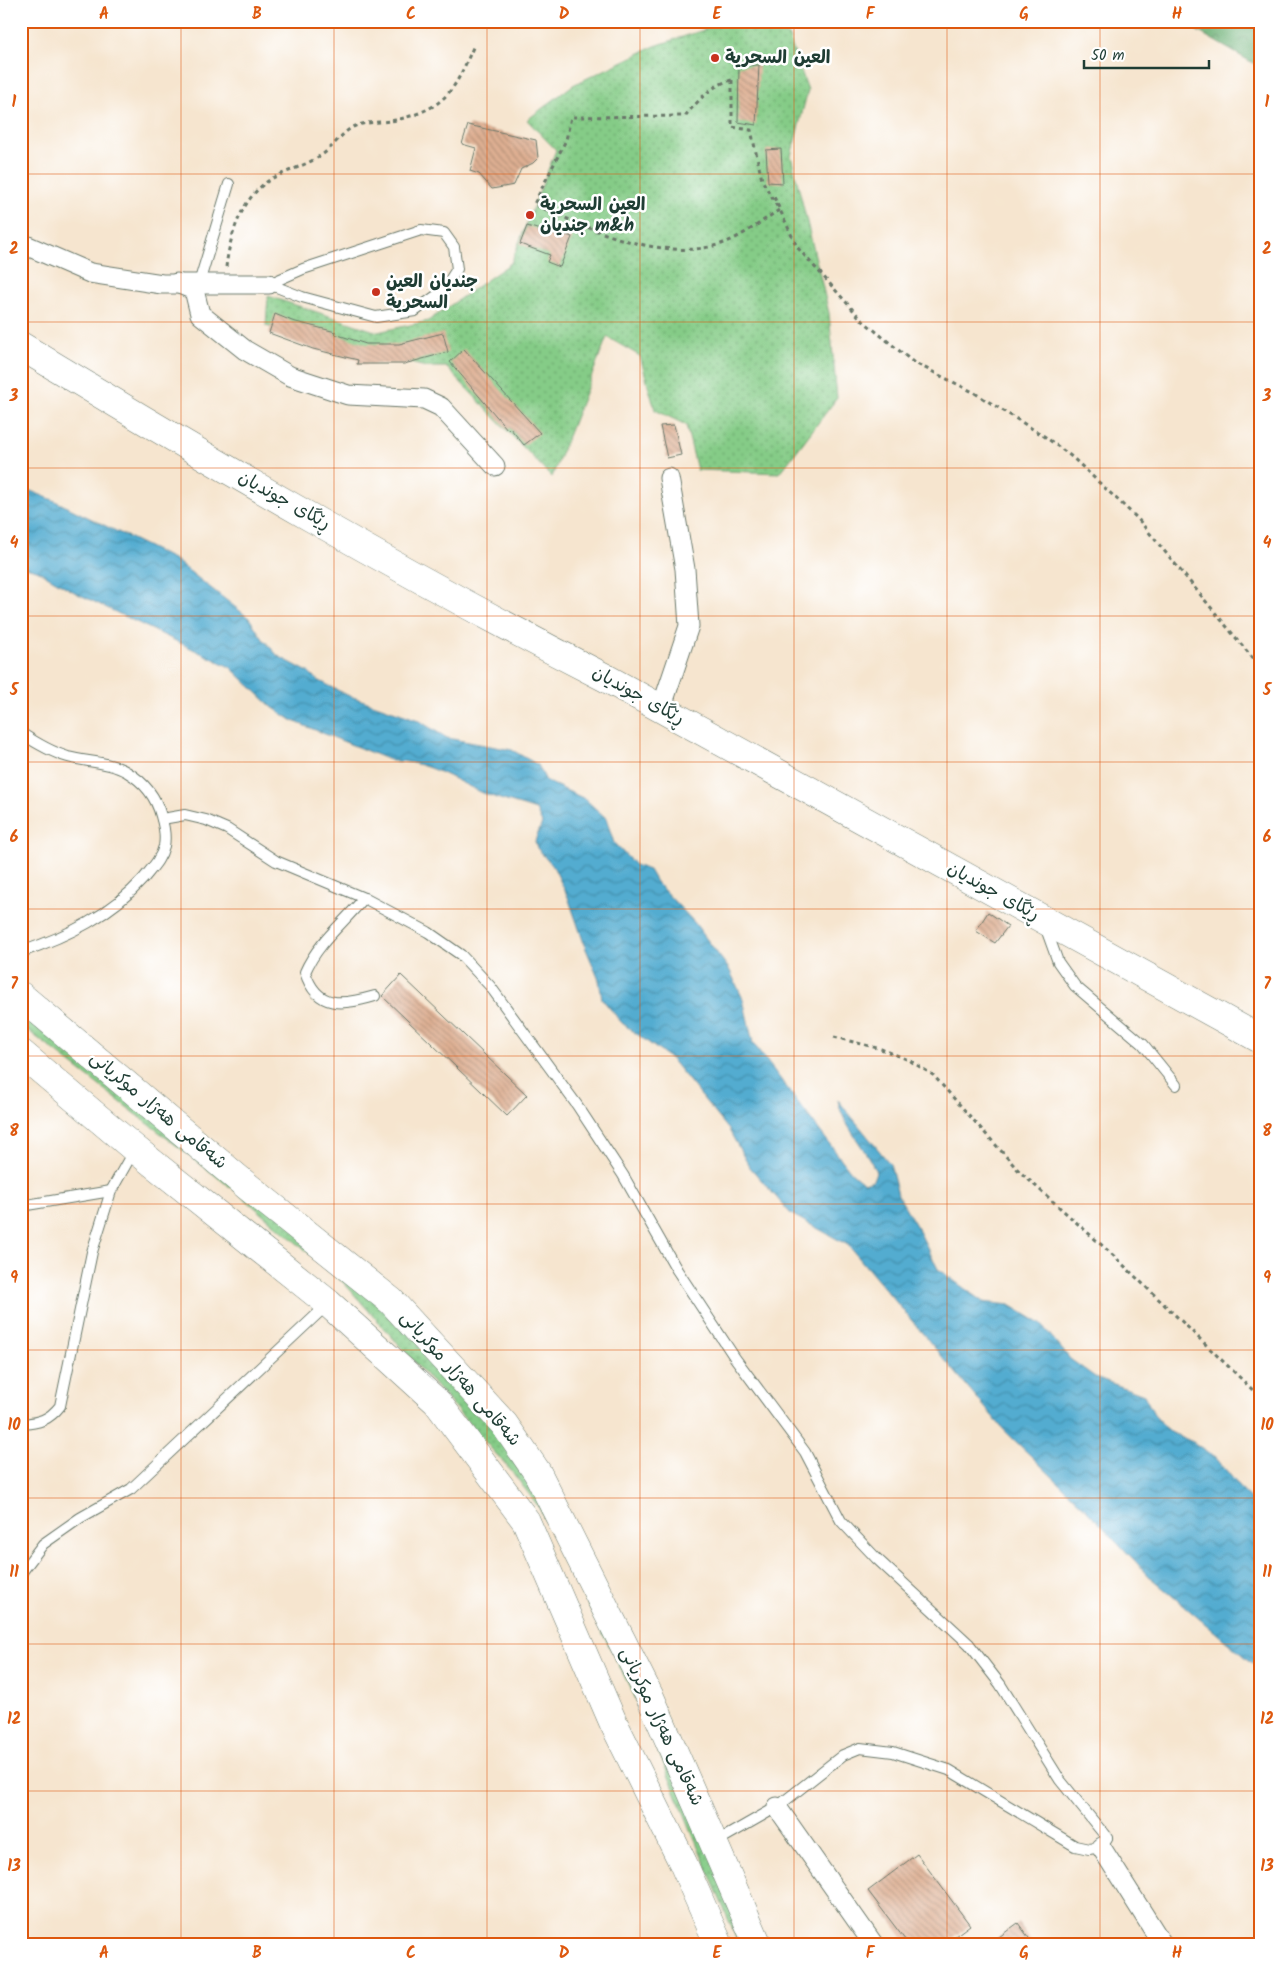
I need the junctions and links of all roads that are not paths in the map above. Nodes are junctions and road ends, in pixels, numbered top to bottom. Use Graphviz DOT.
graph roads {
  1 [pos="229,184"];
  2 [pos="21,243"];
  3 [pos="177,283"];
  4 [pos="199,283"];
  5 [pos="269,284"];
  6 [pos="21,346"];
  7 [pos="495,466"];
  8 [pos="669,478"];
  9 [pos="660,709"];
  10 [pos="21,732"];
  11 [pos="21,738"];
  12 [pos="40,745"];
  13 [pos="162,819"];
  14 [pos="364,898"];
  15 [pos="1043,920"];
  16 [pos="21,952"];
  17 [pos="21,996"];
  18 [pos="375,996"];
  19 [pos="1260,1039"];
  20 [pos="21,1052"];
  21 [pos="1176,1085"];
  22 [pos="135,1149"];
  23 [pos="111,1191"];
  24 [pos="21,1206"];
  25 [pos="328,1303"];
  26 [pos="21,1424"];
  27 [pos="21,1573"];
  28 [pos="777,1807"];
  29 [pos="714,1843"];
  30 [pos="1101,1847"];
  31 [pos="719,1945"];
  32 [pos="758,1945"];
  33 [pos="874,1945"];
  34 [pos="1164,1945"];
  1 -- 4 [label="lane"];
  2 -- 3 [label="street"];
  3 -- 4 [label="street"];
  3 -- 7 [label="street"];
  4 -- 5 [label="street"];
  5 -- 5 [label="lane"];
  6 -- 9 [label="main road, ڕێگای جوندیان"];
  8 -- 9 [label="street"];
  9 -- 15 [label="main road, ڕێگای جوندیان"];
  10 -- 12 [label="lane"];
  11 -- 12 [label="lane"];
  12 -- 13 [label="lane"];
  13 -- 14 [label="lane"];
  13 -- 16 [label="lane"];
  14 -- 18 [label="lane"];
  14 -- 30 [label="lane"];
  15 -- 19 [label="main road, ڕێگای جوندیان"];
  15 -- 21 [label="lane"];
  17 -- 29 [label="main road, شەقامی ھەژار موکریانی"];
  20 -- 22 [label="main road, شەقامی ھەژار موکریانی"];
  22 -- 23 [label="lane"];
  22 -- 25 [label="main road, شەقامی ھەژار موکریانی"];
  23 -- 24 [label="lane"];
  23 -- 26 [label="lane"];
  25 -- 27 [label="lane"];
  25 -- 31 [label="main road, شەقامی ھەژار موکریانی"];
  28 -- 29 [label="lane"];
  28 -- 30 [label="lane"];
  28 -- 33 [label="street"];
  29 -- 32 [label="main road, شەقامی ھەژار موکریانی"];
  30 -- 34 [label="street"];
}
